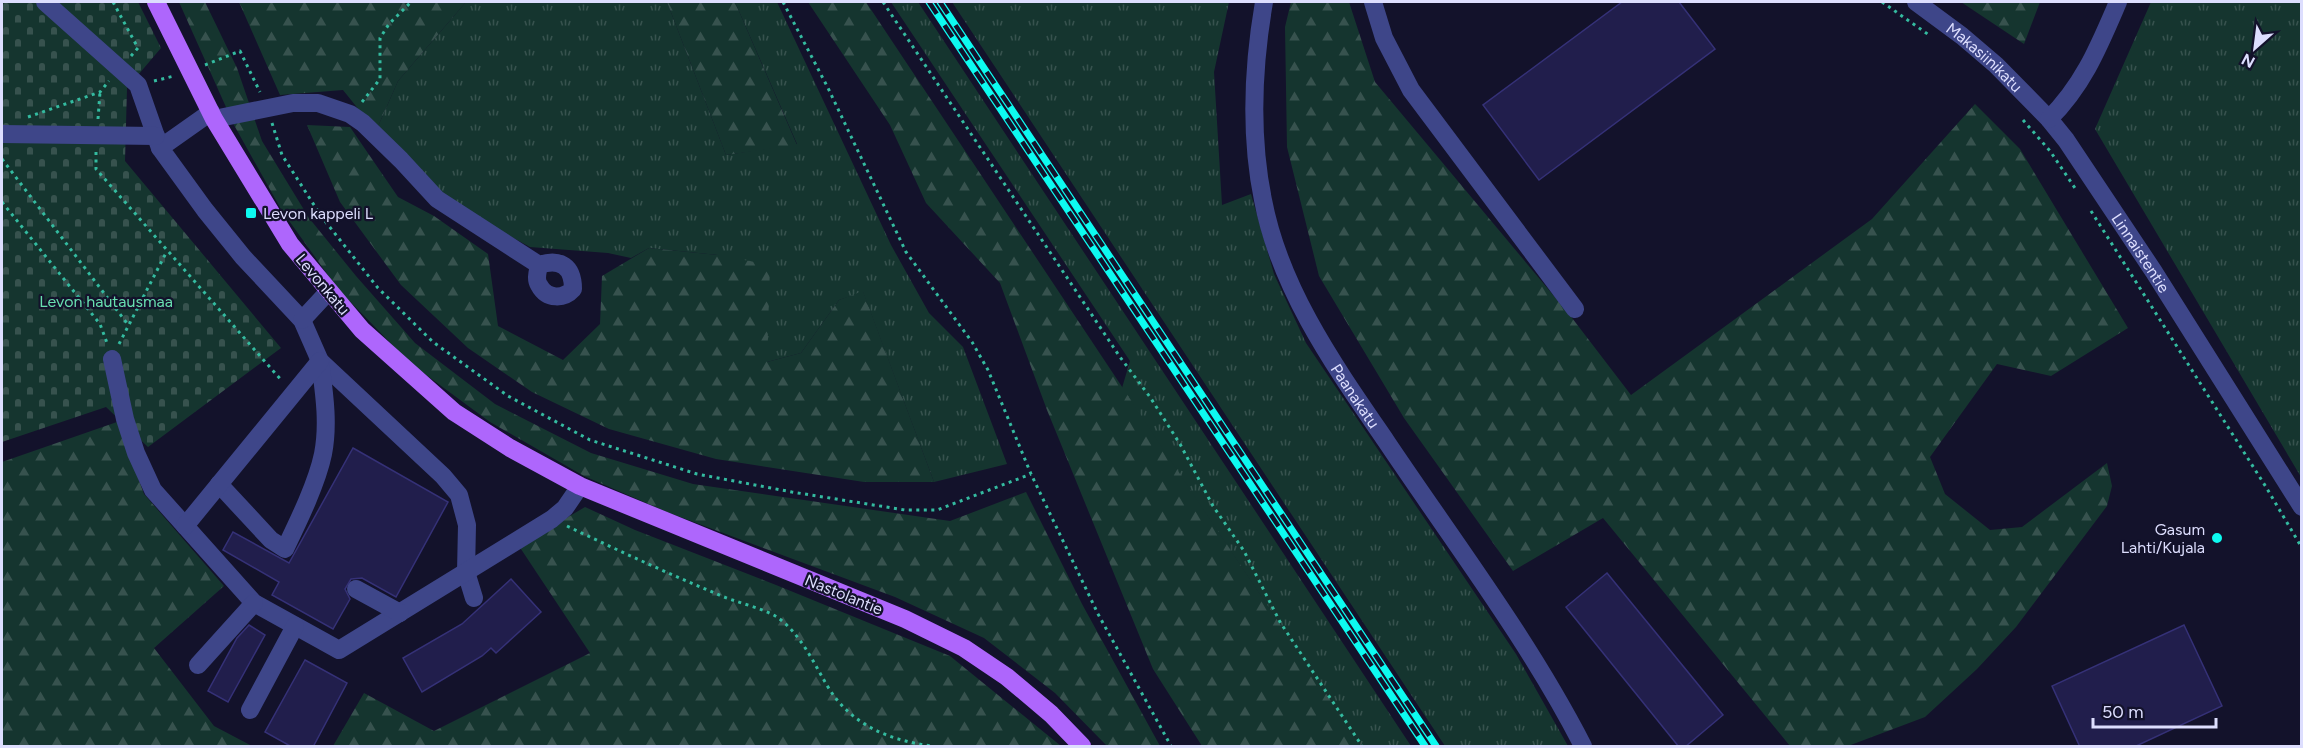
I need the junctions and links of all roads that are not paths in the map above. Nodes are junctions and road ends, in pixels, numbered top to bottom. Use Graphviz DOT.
graph roads {
  1 [pos="45,2"];
  2 [pos="156,2"];
  3 [pos="1264,2"];
  4 [pos="1373,2"];
  5 [pos="1916,2"];
  6 [pos="2118,2"];
  7 [pos="213,115"];
  8 [pos="2049,119"];
  9 [pos="2,134"];
  10 [pos="158,142"];
  11 [pos="539,265"];
  12 [pos="328,292"];
  13 [pos="1575,309"];
  14 [pos="302,320"];
  15 [pos="112,359"];
  16 [pos="320,361"];
  17 [pos="219,484"];
  18 [pos="580,486"];
  19 [pos="2301,507"];
  20 [pos="185,526"];
  21 [pos="466,572"];
  22 [pos="356,589"];
  23 [pos="474,598"];
  24 [pos="254,603"];
  25 [pos="400,613"];
  26 [pos="296,626"];
  27 [pos="198,665"];
  28 [pos="250,710"];
  29 [pos="1082,747"];
  30 [pos="1583,747"];
  1 -- 10 [label="street"];
  2 -- 7 [label="main road, Levonkatu"];
  3 -- 30 [label="street, Paanakatu"];
  4 -- 13 [label="street"];
  5 -- 8 [label="street, Makasiinikatu"];
  6 -- 8 [label="street"];
  7 -- 10 [label="street"];
  7 -- 11 [label="street"];
  7 -- 12 [label="main road, Levonkatu"];
  8 -- 19 [label="street, Linnaistentie"];
  9 -- 10 [label="street"];
  10 -- 14 [label="street"];
  12 -- 14 [label="street"];
  12 -- 18 [label="main road, Levonkatu"];
  14 -- 16 [label="street"];
  15 -- 20 [label="street"];
  16 -- 17 [label="street"];
  16 -- 17 [label="street"];
  16 -- 21 [label="street"];
  17 -- 20 [label="street"];
  18 -- 21 [label="street"];
  18 -- 29 [label="main road, Nastolantie"];
  20 -- 24 [label="street"];
  21 -- 23 [label="street"];
  21 -- 25 [label="street"];
  22 -- 25 [label="street"];
  24 -- 26 [label="street"];
  24 -- 27 [label="street"];
  25 -- 26 [label="street"];
  26 -- 28 [label="street"];
}
